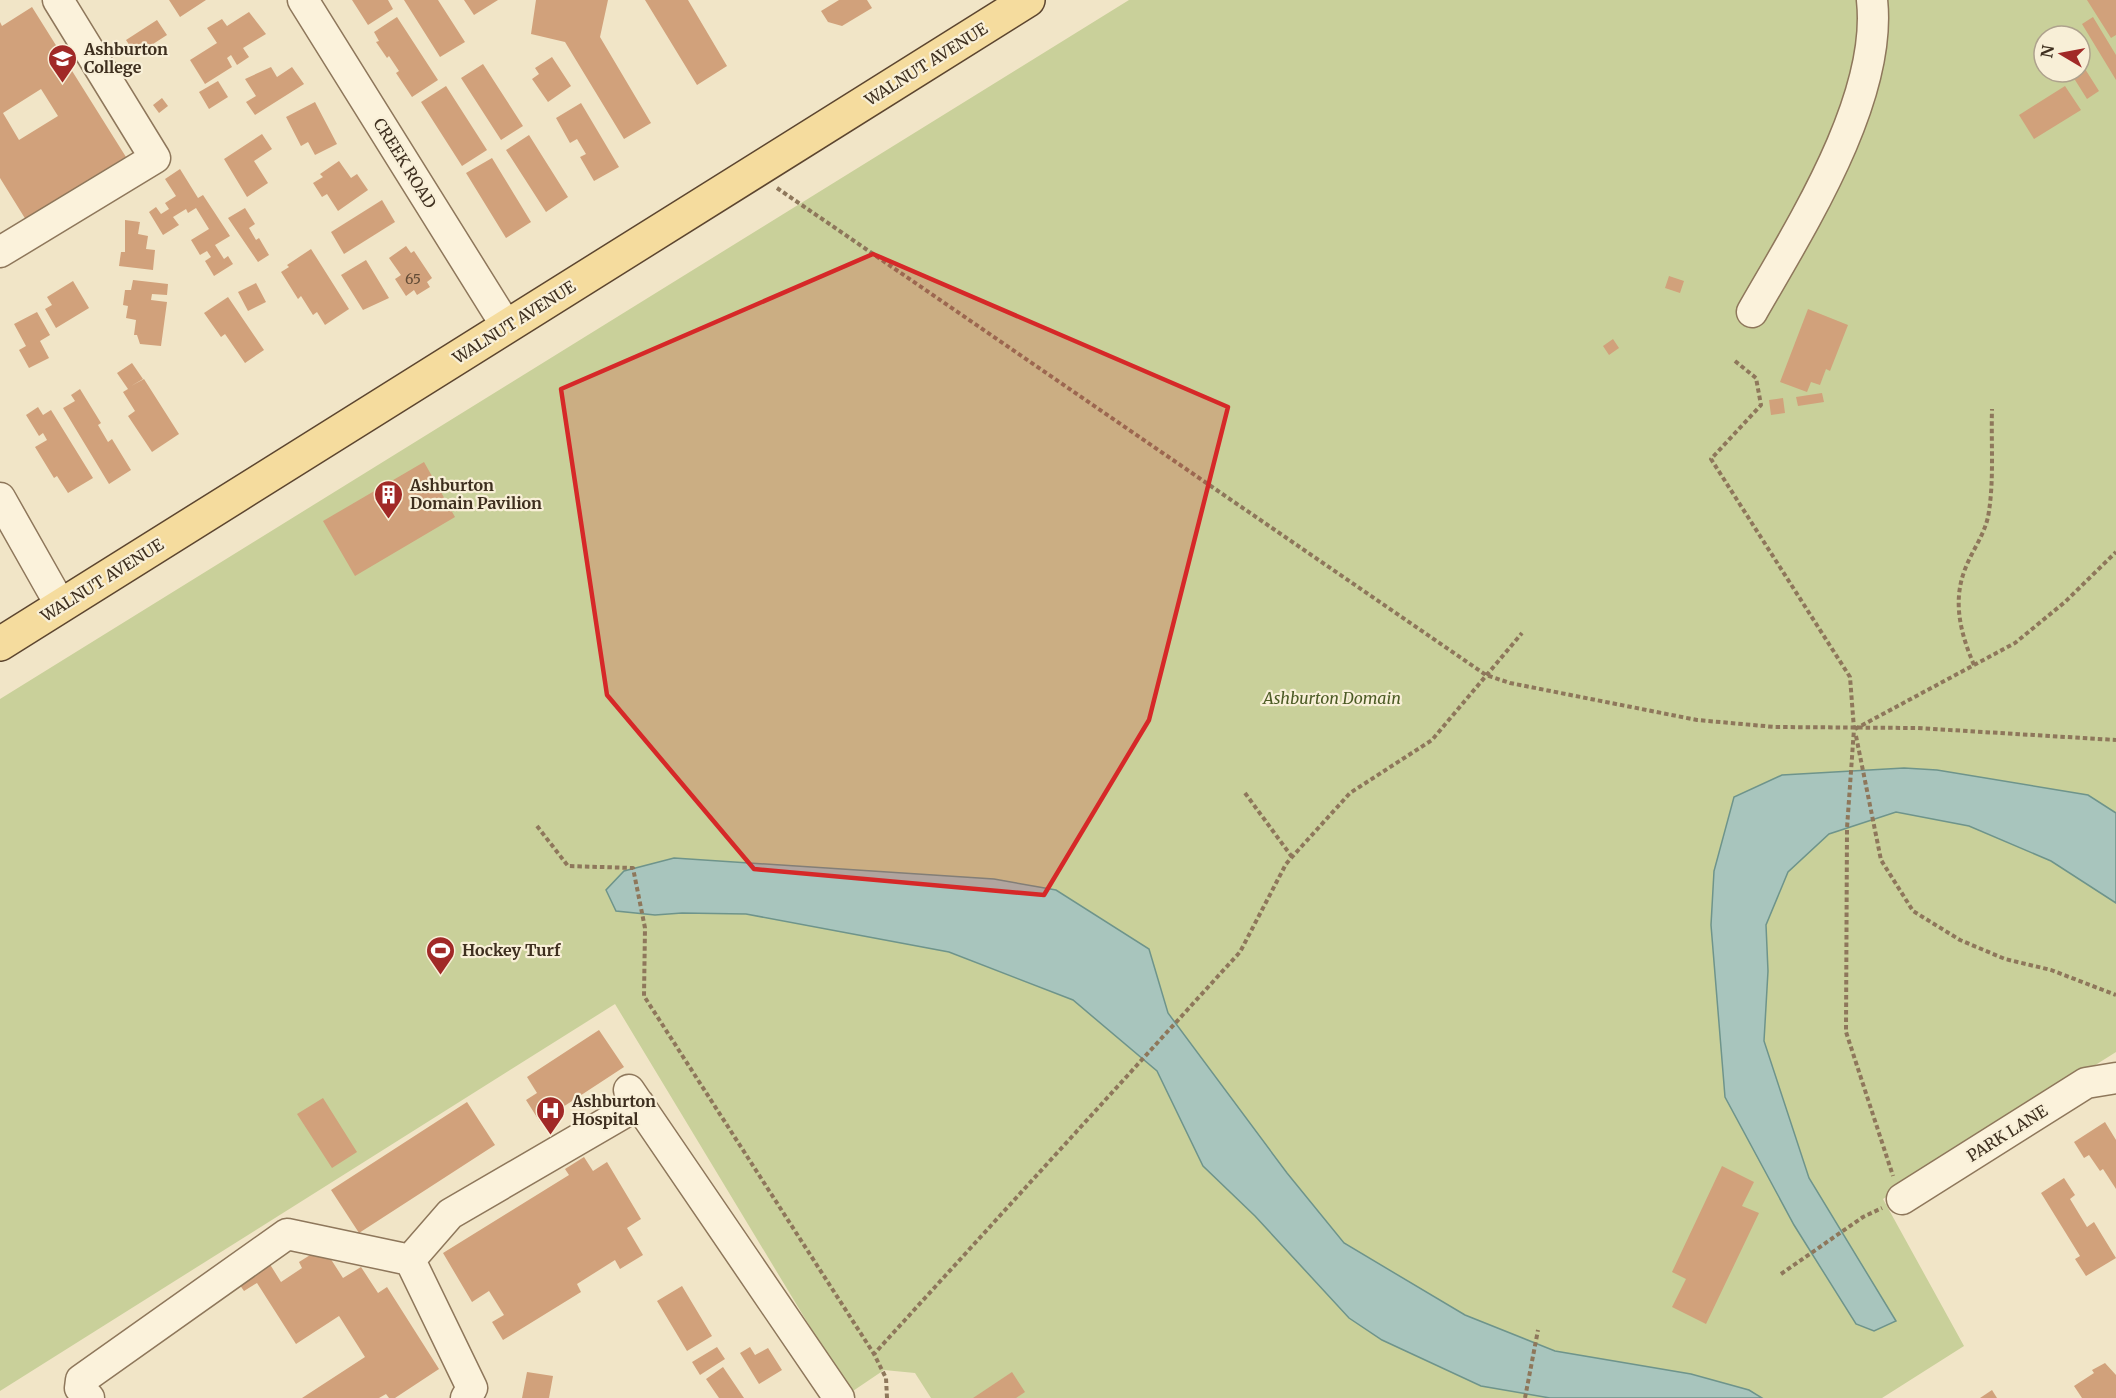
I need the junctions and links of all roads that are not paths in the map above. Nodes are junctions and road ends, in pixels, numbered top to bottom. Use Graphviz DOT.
graph roads {
  1 [pos="58,0"];
  2 [pos="303,0"];
  3 [pos="1028,0"];
  4 [pos="1872,0"];
  5 [pos="0,252"];
  6 [pos="1752,312"];
  7 [pos="507,327"];
  8 [pos="3,510"];
  9 [pos="62,606"];
  10 [pos="0,644"];
  11 [pos="2116,1078"];
  12 [pos="1902,1199"];
  13 [pos="410,1260"];
  14 [pos="89,1398"];
  15 [pos="466,1398"];
  16 [pos="839,1398"];
  1 -- 5 [label="street"];
  2 -- 7 [label="street, CREEK ROAD"];
  3 -- 7 [label="main road, WALNUT AVENUE"];
  4 -- 6 [label="street"];
  7 -- 9 [label="main road, WALNUT AVENUE"];
  8 -- 9 [label="street"];
  9 -- 10 [label="main road, WALNUT AVENUE"];
  11 -- 12 [label="street, PARK LANE"];
  13 -- 14 [label="street"];
  13 -- 15 [label="street"];
  13 -- 16 [label="street"];
}
